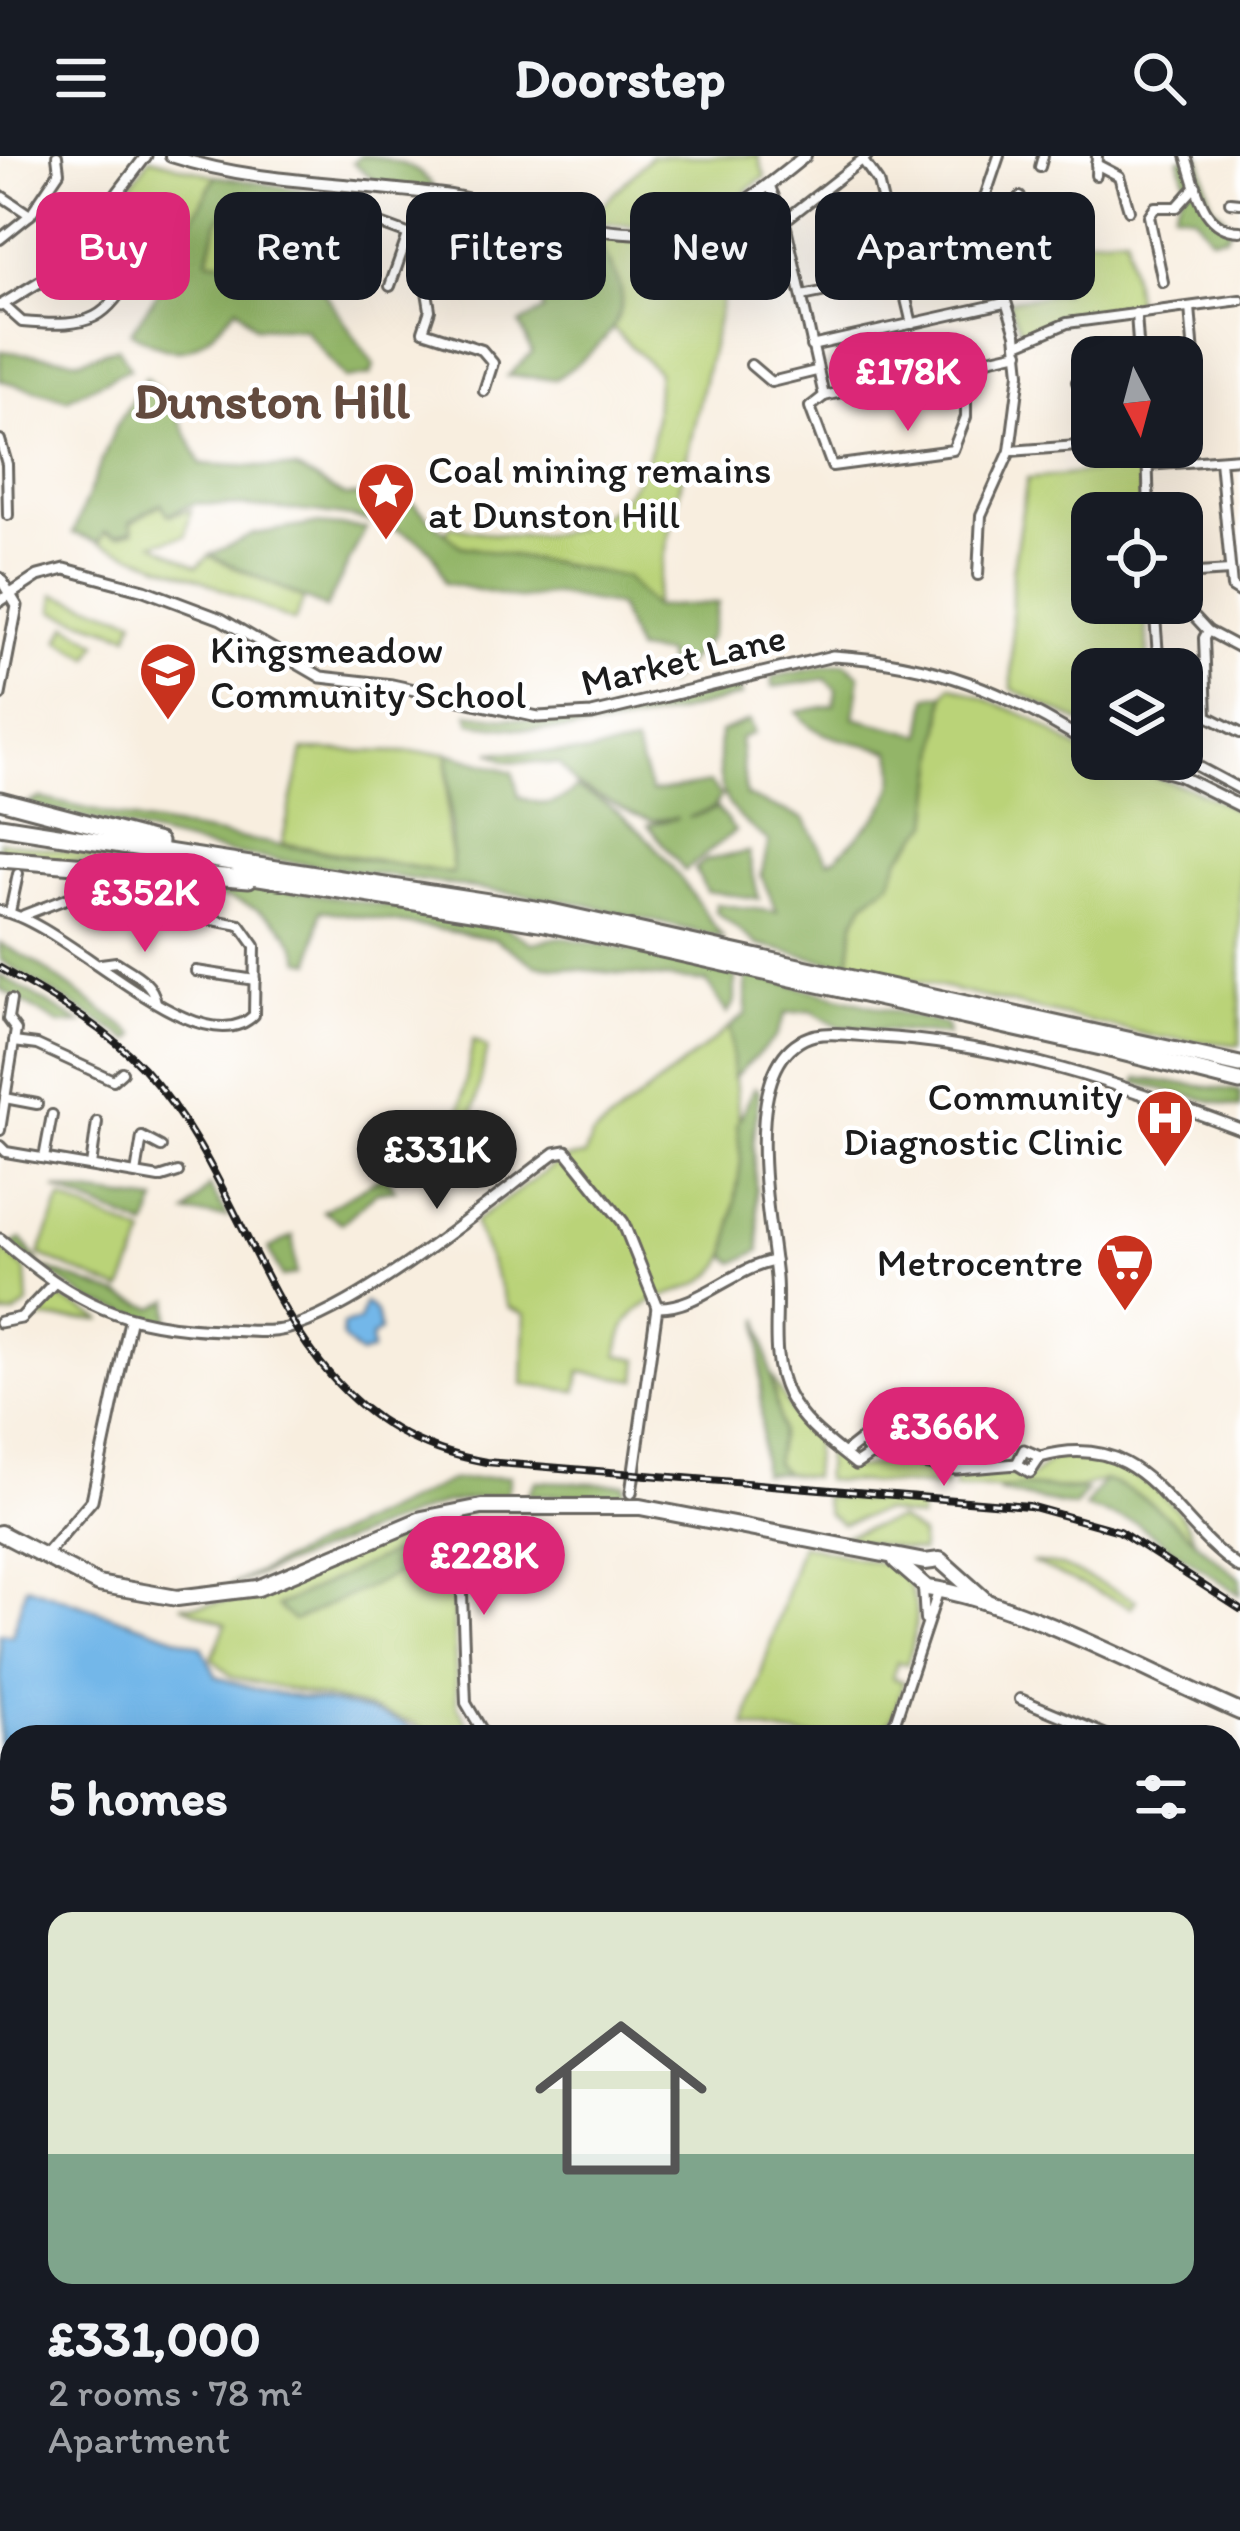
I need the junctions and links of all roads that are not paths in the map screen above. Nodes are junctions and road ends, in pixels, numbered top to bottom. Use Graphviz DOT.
graph roads {
  1 [pos="146,156"];
  2 [pos="171,156"];
  3 [pos="805,156"];
  4 [pos="999,156"];
  5 [pos="1043,156"];
  6 [pos="1186,156"];
  7 [pos="62,158"];
  8 [pos="866,159"];
  9 [pos="1097,160"];
  10 [pos="1040,167"];
  11 [pos="1096,175"];
  12 [pos="769,182"];
  13 [pos="1196,186"];
  14 [pos="824,191"];
  15 [pos="119,192"];
  16 [pos="773,192"];
  17 [pos="880,192"];
  18 [pos="987,192"];
  19 [pos="406,193"];
  20 [pos="0,196"];
  21 [pos="1129,210"];
  22 [pos="30,214"];
  23 [pos="791,216"];
  24 [pos="606,228"];
  25 [pos="1240,231"];
  26 [pos="0,239"];
  27 [pos="406,241"];
  28 [pos="791,250"];
  29 [pos="798,280"];
  30 [pos="791,282"];
  31 [pos="1163,282"];
  32 [pos="36,285"];
  33 [pos="390,286"];
  34 [pos="815,293"];
  35 [pos="802,296"];
  36 [pos="112,300"];
  37 [pos="428,300"];
  38 [pos="906,300"];
  39 [pos="1003,300"];
  40 [pos="1240,300"];
  41 [pos="1004,303"];
  42 [pos="1,305"];
  43 [pos="1190,307"];
  44 [pos="1136,314"];
  45 [pos="912,324"];
  46 [pos="1138,336"];
  47 [pos="1192,336"];
  48 [pos="812,346"];
  49 [pos="1019,348"];
  50 [pos="751,365"];
  51 [pos="966,365"];
  52 [pos="816,371"];
  53 [pos="484,392"];
  54 [pos="824,397"];
  55 [pos="0,440"];
  56 [pos="1071,446"];
  57 [pos="1010,451"];
  58 [pos="1240,458"];
  59 [pos="1220,460"];
  60 [pos="1203,461"];
  61 [pos="8,515"];
  62 [pos="1230,571"];
  63 [pos="1203,573"];
  64 [pos="978,575"];
  65 [pos="0,578"];
  66 [pos="1238,591"];
  67 [pos="13,594"];
  68 [pos="0,601"];
  69 [pos="1202,624"];
  70 [pos="1208,632"];
  71 [pos="1240,648"];
  72 [pos="0,695"];
  73 [pos="1203,716"];
  74 [pos="1207,716"];
  75 [pos="1071,732"];
  76 [pos="1240,734"];
  77 [pos="1203,769"];
  78 [pos="1191,780"];
  79 [pos="1240,789"];
  80 [pos="2,800"];
  81 [pos="1240,806"];
  82 [pos="0,826"];
  83 [pos="0,836"];
  84 [pos="7,864"];
  85 [pos="284,875"];
  86 [pos="49,906"];
  87 [pos="5,912"];
  88 [pos="24,915"];
  89 [pos="52,932"];
  90 [pos="196,971"];
  91 [pos="255,980"];
  92 [pos="11,1000"];
  93 [pos="14,1042"];
  94 [pos="1240,1061"];
  95 [pos="122,1072"];
  96 [pos="4,1076"];
  97 [pos="1240,1078"];
  98 [pos="5,1098"];
  99 [pos="37,1104"];
  100 [pos="52,1115"];
  101 [pos="97,1122"];
  102 [pos="1240,1129"];
  103 [pos="0,1130"];
  104 [pos="0,1146"];
  105 [pos="161,1147"];
  106 [pos="44,1158"];
  107 [pos="91,1166"];
  108 [pos="178,1172"];
  109 [pos="136,1174"];
  110 [pos="0,1239"];
  111 [pos="774,1262"];
  112 [pos="54,1282"];
  113 [pos="657,1306"];
  114 [pos="0,1322"];
  115 [pos="130,1322"];
  116 [pos="847,1451"];
  117 [pos="871,1454"];
  118 [pos="631,1493"];
  119 [pos="459,1509"];
  120 [pos="0,1533"];
  121 [pos="43,1558"];
  122 [pos="1240,1568"];
  123 [pos="949,1570"];
  124 [pos="930,1580"];
  125 [pos="987,1602"];
  126 [pos="925,1621"];
  127 [pos="1020,1699"];
  128 [pos="1240,1712"];
  129 [pos="479,1725"];
  130 [pos="892,1725"];
  131 [pos="1083,1725"];
  1 -- 15 [label="street"];
  2 -- 19 [label="main road"];
  3 -- 12 [label="main road"];
  4 -- 18 [label="street"];
  5 -- 10 [label="street"];
  6 -- 13 [label="street"];
  7 -- 22 [label="street"];
  8 -- 14 [label="street"];
  8 -- 17 [label="street"];
  9 -- 11 [label="street"];
  9 -- 21 [label="street"];
  12 -- 16 [label="street"];
  12 -- 24 [label="main road"];
  13 -- 25 [label="street"];
  13 -- 31 [label="street"];
  14 -- 23 [label="street"];
  20 -- 22 [label="street"];
  22 -- 26 [label="street"];
  27 -- 33 [label="street"];
  28 -- 29 [label="street"];
  29 -- 30 [label="street"];
  29 -- 35 [label="street"];
  32 -- 42 [label="street"];
  34 -- 35 [label="street"];
  35 -- 48 [label="street"];
  36 -- 42 [label="street"];
  37 -- 53 [label="street"];
  38 -- 45 [label="street"];
  39 -- 41 [label="street"];
  40 -- 43 [label="street"];
  41 -- 45 [label="street"];
  41 -- 49 [label="street"];
  43 -- 44 [label="street"];
  43 -- 47 [label="street"];
  44 -- 46 [label="street"];
  44 -- 49 [label="street"];
  45 -- 48 [label="street"];
  48 -- 52 [label="street"];
  49 -- 51 [label="street"];
  49 -- 57 [label="street"];
  50 -- 52 [label="street"];
  51 -- 54 [label="street"];
  51 -- 54 [label="street"];
  52 -- 54 [label="street"];
  55 -- 61 [label="street"];
  56 -- 57 [label="street"];
  57 -- 64 [label="street"];
  58 -- 59 [label="street"];
  59 -- 60 [label="street"];
  59 -- 62 [label="street"];
  62 -- 63 [label="street"];
  62 -- 66 [label="street"];
  65 -- 67 [label="street"];
  67 -- 68 [label="street, Market Lane"];
  67 -- 72 [label="street"];
  67 -- 75 [label="street, Market Lane"];
  69 -- 70 [label="street"];
  70 -- 71 [label="street"];
  70 -- 74 [label="street"];
  73 -- 74 [label="street"];
  74 -- 76 [label="street"];
  77 -- 79 [label="street"];
  78 -- 81 [label="street"];
  80 -- 85 [label="highway"];
  82 -- 85 [label="highway"];
  83 -- 85 [label="highway"];
  84 -- 85 [label="highway"];
  84 -- 87 [label="street"];
  85 -- 94 [label="highway"];
  85 -- 97 [label="highway"];
  86 -- 88 [label="street"];
  86 -- 89 [label="street"];
  86 -- 91 [label="street"];
  87 -- 88 [label="street"];
  88 -- 89 [label="street"];
  89 -- 91 [label="street"];
  90 -- 91 [label="street"];
  92 -- 93 [label="street"];
  93 -- 95 [label="street"];
  93 -- 96 [label="street"];
  96 -- 98 [label="street"];
  98 -- 99 [label="street"];
  98 -- 103 [label="street"];
  100 -- 106 [label="street"];
  101 -- 107 [label="street"];
  102 -- 111 [label="street"];
  104 -- 106 [label="street"];
  105 -- 109 [label="street"];
  106 -- 107 [label="street"];
  107 -- 109 [label="street"];
  108 -- 109 [label="street"];
  110 -- 112 [label="street"];
  111 -- 113 [label="street"];
  111 -- 116 [label="street"];
  112 -- 114 [label="street"];
  112 -- 115 [label="street"];
  113 -- 115 [label="street"];
  113 -- 118 [label="street"];
  115 -- 121 [label="street"];
  116 -- 117 [label="street"];
  116 -- 117 [label="street"];
  117 -- 122 [label="street"];
  119 -- 121 [label="main road"];
  119 -- 124 [label="main road"];
  119 -- 129 [label="street"];
  120 -- 121 [label="main road"];
  123 -- 124 [label="main road"];
  123 -- 124 [label="main road"];
  123 -- 125 [label="main road"];
  124 -- 125 [label="main road"];
  124 -- 126 [label="street"];
  124 -- 126 [label="street"];
  125 -- 128 [label="main road"];
  126 -- 130 [label="street"];
  127 -- 131 [label="street"];
}
